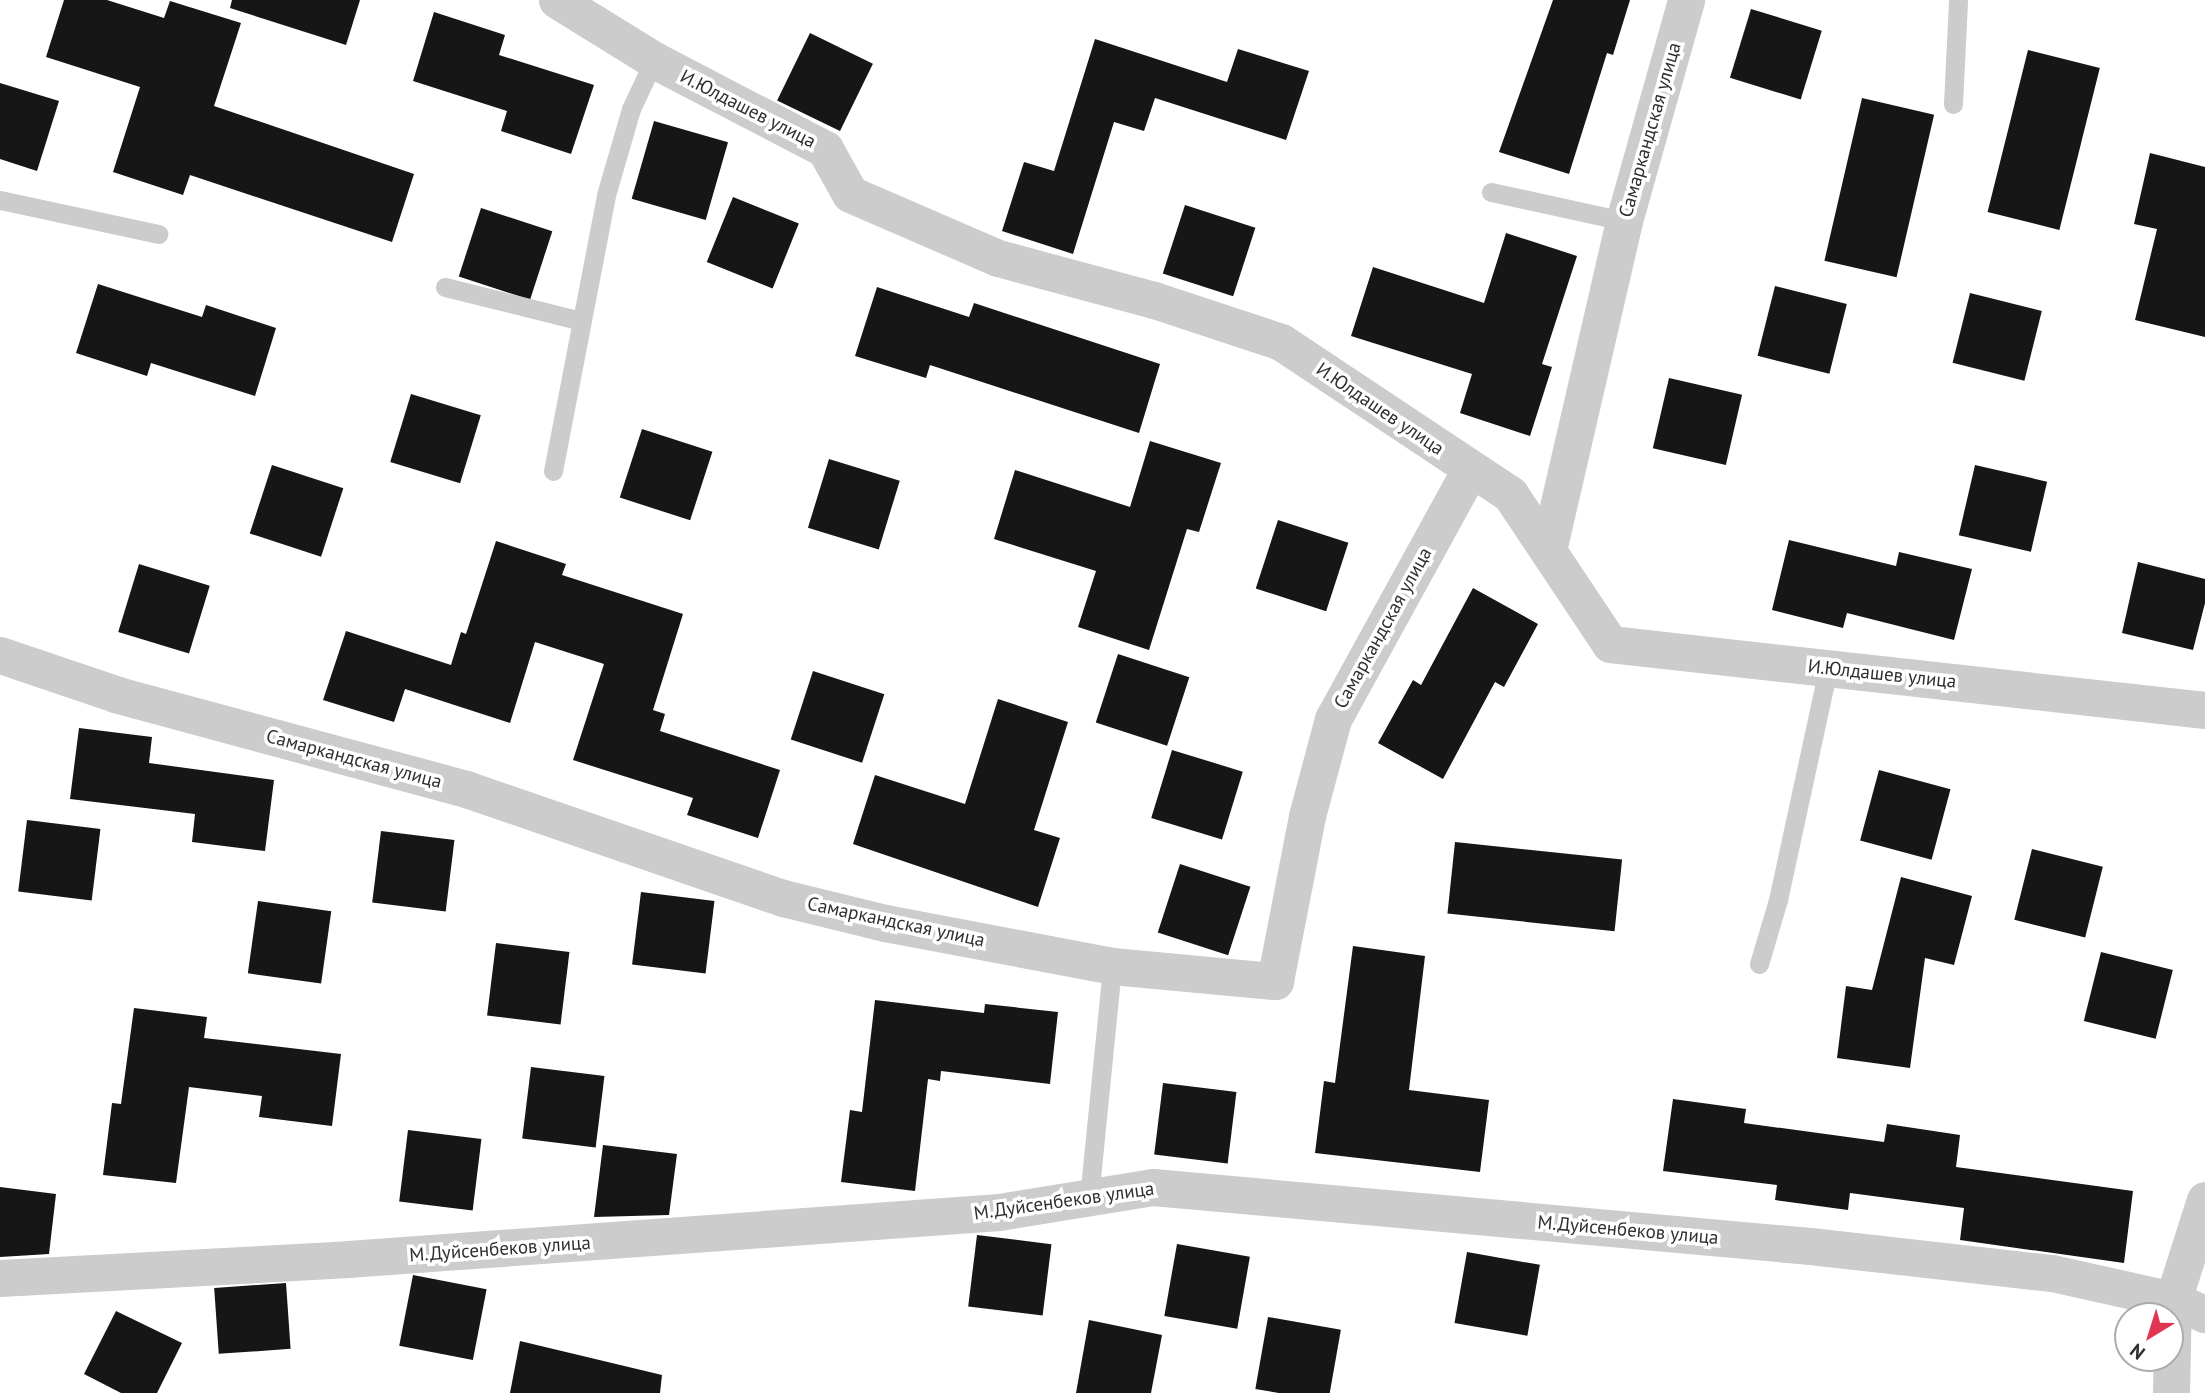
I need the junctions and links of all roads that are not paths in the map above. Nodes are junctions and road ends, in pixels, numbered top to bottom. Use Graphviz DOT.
graph roads {
  1 [pos="557,0"];
  2 [pos="1686,0"];
  3 [pos="1958,0"];
  4 [pos="654,60"];
  5 [pos="1953,104"];
  6 [pos="1491,192"];
  7 [pos="0,200"];
  8 [pos="1624,221"];
  9 [pos="158,234"];
  10 [pos="445,287"];
  11 [pos="581,321"];
  12 [pos="1470,470"];
  13 [pos="553,471"];
  14 [pos="1549,546"];
  15 [pos="0,655"];
  16 [pos="1828,668"];
  17 [pos="2205,709"];
  18 [pos="1759,964"];
  19 [pos="1112,966"];
  20 [pos="1089,1198"];
  21 [pos="2205,1200"];
  22 [pos="0,1278"];
  23 [pos="2189,1307"];
  24 [pos="2171,1393"];
  1 -- 4 [label="street, И.Юлдашев улица"];
  2 -- 8 [label="street, Самаркандская улица"];
  3 -- 5 [label="lane"];
  4 -- 11 [label="lane"];
  4 -- 12 [label="street, И.Юлдашев улица"];
  6 -- 8 [label="lane"];
  7 -- 9 [label="lane"];
  8 -- 14 [label="street, Самаркандская улица"];
  10 -- 11 [label="lane"];
  11 -- 13 [label="lane"];
  12 -- 14 [label="street, И.Юлдашев улица"];
  12 -- 19 [label="street, Самаркандская улица"];
  14 -- 16 [label="street, И.Юлдашев улица"];
  15 -- 19 [label="street, Самаркандская улица"];
  16 -- 17 [label="street, И.Юлдашев улица"];
  16 -- 18 [label="lane"];
  19 -- 20 [label="lane"];
  20 -- 22 [label="street, М.Дуйсенбеков улица"];
  20 -- 23 [label="street, М.Дуйсенбеков улица"];
  21 -- 23 [label="street"];
  23 -- 24 [label="street"];
}
